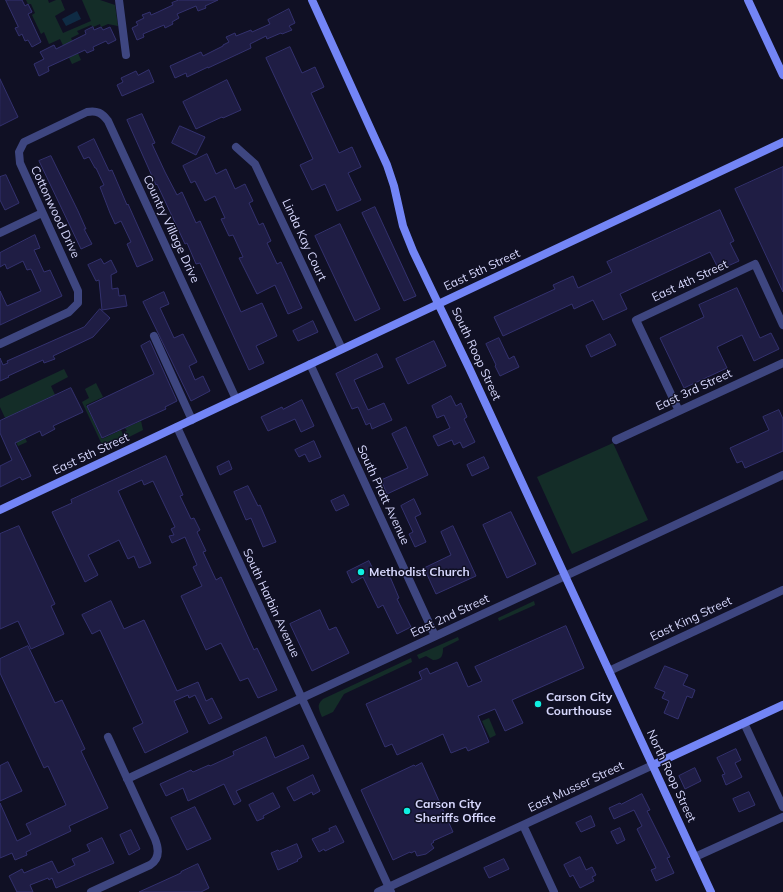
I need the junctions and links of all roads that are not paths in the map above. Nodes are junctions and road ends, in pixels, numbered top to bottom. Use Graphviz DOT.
graph roads {
  1 [pos="119,0"];
  2 [pos="312,0"];
  3 [pos="748,0"];
  4 [pos="126,55"];
  5 [pos="783,75"];
  6 [pos="57,127"];
  7 [pos="783,142"];
  8 [pos="236,147"];
  9 [pos="42,213"];
  10 [pos="0,233"];
  11 [pos="439,304"];
  12 [pos="783,325"];
  13 [pos="154,336"];
  14 [pos="0,344"];
  15 [pos="342,349"];
  16 [pos="783,363"];
  17 [pos="310,364"];
  18 [pos="236,399"];
  19 [pos="679,411"];
  20 [pos="192,420"];
  21 [pos="177,427"];
  22 [pos="616,440"];
  23 [pos="783,475"];
  24 [pos="0,510"];
  25 [pos="565,576"];
  26 [pos="783,590"];
  27 [pos="435,636"];
  28 [pos="609,671"];
  29 [pos="302,698"];
  30 [pos="783,705"];
  31 [pos="744,723"];
  32 [pos="108,737"];
  33 [pos="653,765"];
  34 [pos="127,779"];
  35 [pos="783,807"];
  36 [pos="783,816"];
  37 [pos="523,825"];
  38 [pos="695,857"];
  39 [pos="390,890"];
  40 [pos="91,892"];
  41 [pos="378,892"];
  42 [pos="554,892"];
  43 [pos="711,892"];
  1 -- 4 [label="street"];
  2 -- 11 [label="street, South Roop Street"];
  3 -- 5 [label="street"];
  6 -- 9 [label="street, Cottonwood Drive"];
  6 -- 18 [label="street, Country Village Drive"];
  7 -- 11 [label="street, East 5th Street"];
  8 -- 15 [label="street, Linda Kay Court"];
  9 -- 10 [label="street"];
  9 -- 14 [label="street, Cottonwood Drive"];
  11 -- 15 [label="street, East 5th Street"];
  11 -- 25 [label="street, South Roop Street"];
  12 -- 19 [label="street, East 4th Street"];
  13 -- 20 [label="street"];
  15 -- 17 [label="street, East 5th Street"];
  16 -- 19 [label="street, East 3rd Street"];
  17 -- 18 [label="street, East 5th Street"];
  17 -- 27 [label="street, South Pratt Avenue"];
  18 -- 20 [label="street, East 5th Street"];
  19 -- 22 [label="street, East 3rd Street"];
  20 -- 21 [label="street, East 5th Street"];
  21 -- 24 [label="street, East 5th Street"];
  21 -- 29 [label="street, South Harbin Avenue"];
  23 -- 25 [label="street, East 2nd Street"];
  25 -- 27 [label="street, East 2nd Street"];
  25 -- 28 [label="street, South Roop Street"];
  26 -- 28 [label="street, East King Street"];
  27 -- 29 [label="street, East 2nd Street"];
  28 -- 33 [label="street, North Roop Street"];
  29 -- 34 [label="street, East 2nd Street"];
  29 -- 39 [label="street, South Harbin Avenue"];
  30 -- 31 [label="street, East Musser Street"];
  31 -- 33 [label="street, East Musser Street"];
  31 -- 35 [label="street"];
  32 -- 34 [label="street"];
  33 -- 37 [label="street, East Musser Street"];
  33 -- 38 [label="street, North Roop Street"];
  34 -- 40 [label="street"];
  36 -- 38 [label="street"];
  37 -- 39 [label="street, East Musser Street"];
  37 -- 42 [label="street"];
  38 -- 43 [label="street, North Roop Street"];
  39 -- 41 [label="street, East Musser Street"];
}
